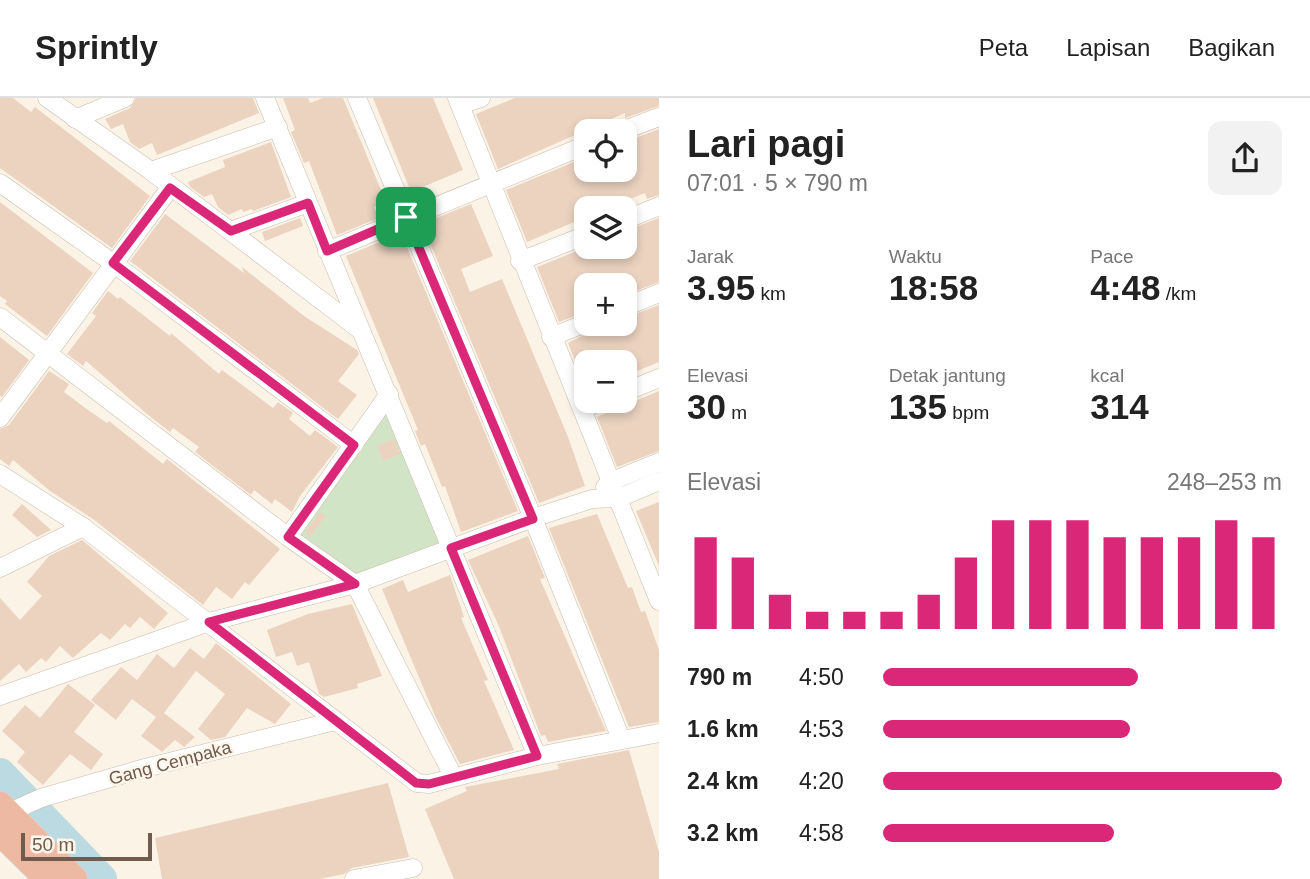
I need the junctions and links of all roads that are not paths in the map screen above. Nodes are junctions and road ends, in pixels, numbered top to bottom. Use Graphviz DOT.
graph roads {
  1 [pos="47,98"];
  2 [pos="125,98"];
  3 [pos="265,98"];
  4 [pos="358,98"];
  5 [pos="481,98"];
  6 [pos="458,101"];
  7 [pos="659,117"];
  8 [pos="75,119"];
  9 [pos="637,125"];
  10 [pos="278,127"];
  11 [pos="574,150"];
  12 [pos="151,171"];
  13 [pos="492,182"];
  14 [pos="0,183"];
  15 [pos="170,188"];
  16 [pos="308,203"];
  17 [pos="659,206"];
  18 [pos="637,215"];
  19 [pos="406,217"];
  20 [pos="231,231"];
  21 [pos="574,240"];
  22 [pos="327,251"];
  23 [pos="520,261"];
  24 [pos="113,263"];
  25 [pos="659,293"];
  26 [pos="637,302"];
  27 [pos="0,317"];
  28 [pos="574,328"];
  29 [pos="362,331"];
  30 [pos="551,338"];
  31 [pos="47,352"];
  32 [pos="659,378"];
  33 [pos="637,387"];
  34 [pos="574,391"];
  35 [pos="389,394"];
  36 [pos="584,413"];
  37 [pos="0,418"];
  38 [pos="354,445"];
  39 [pos="659,462"];
  40 [pos="0,474"];
  41 [pos="612,481"];
  42 [pos="659,481"];
  43 [pos="619,498"];
  44 [pos="592,499"];
  45 [pos="533,519"];
  46 [pos="83,527"];
  47 [pos="288,537"];
  48 [pos="451,548"];
  49 [pos="0,568"];
  50 [pos="654,575"];
  51 [pos="355,584"];
  52 [pos="659,601"];
  53 [pos="209,622"];
  54 [pos="0,696"];
  55 [pos="335,721"];
  56 [pos="659,733"];
  57 [pos="621,739"];
  58 [pos="537,756"];
  59 [pos="453,776"];
  60 [pos="6,815"];
  61 [pos="413,868"];
  62 [pos="48,879"];
  63 [pos="74,879"];
  64 [pos="354,879"];
  1 -- 8 [label="street"];
  2 -- 8 [label="street"];
  3 -- 10 [label="street"];
  4 -- 19 [label="street"];
  5 -- 6 [label="street"];
  6 -- 13 [label="street"];
  7 -- 9 [label="street"];
  8 -- 12 [label="street"];
  10 -- 12 [label="street"];
  10 -- 16 [label="street"];
  11 -- 13 [label="street"];
  12 -- 15 [label="street"];
  13 -- 19 [label="street"];
  13 -- 23 [label="street"];
  14 -- 24 [label="street"];
  15 -- 20 [label="street"];
  15 -- 24 [label="street"];
  16 -- 20 [label="street"];
  16 -- 22 [label="street"];
  17 -- 18 [label="street"];
  19 -- 22 [label="street"];
  19 -- 45 [label="street"];
  20 -- 29 [label="street"];
  21 -- 23 [label="street"];
  22 -- 29 [label="street"];
  23 -- 30 [label="street"];
  24 -- 31 [label="street"];
  24 -- 38 [label="street"];
  25 -- 26 [label="street"];
  27 -- 31 [label="street"];
  28 -- 30 [label="street"];
  29 -- 35 [label="street"];
  30 -- 34 [label="street"];
  31 -- 37 [label="street"];
  31 -- 47 [label="street"];
  32 -- 33 [label="street"];
  35 -- 38 [label="street"];
  35 -- 48 [label="street"];
  36 -- 41 [label="street"];
  38 -- 47 [label="street"];
  39 -- 41 [label="street"];
  40 -- 46 [label="street"];
  41 -- 43 [label="street"];
  41 -- 44 [label="street"];
  42 -- 43 [label="street"];
  43 -- 44 [label="street"];
  43 -- 50 [label="street"];
  44 -- 45 [label="street"];
  45 -- 48 [label="street"];
  45 -- 57 [label="street"];
  46 -- 49 [label="street"];
  46 -- 53 [label="street"];
  47 -- 51 [label="street"];
  48 -- 51 [label="street"];
  48 -- 58 [label="street"];
  50 -- 52 [label="street"];
  51 -- 53 [label="street"];
  51 -- 59 [label="street"];
  53 -- 54 [label="street"];
  53 -- 55 [label="street"];
  55 -- 59 [label="street"];
  55 -- 60 [label="street, Gang Cempaka"];
  56 -- 57 [label="street"];
  57 -- 58 [label="street"];
  58 -- 59 [label="street"];
  60 -- 62 [label="highway"];
  60 -- 63 [label="highway"];
  61 -- 64 [label="street"];
}
